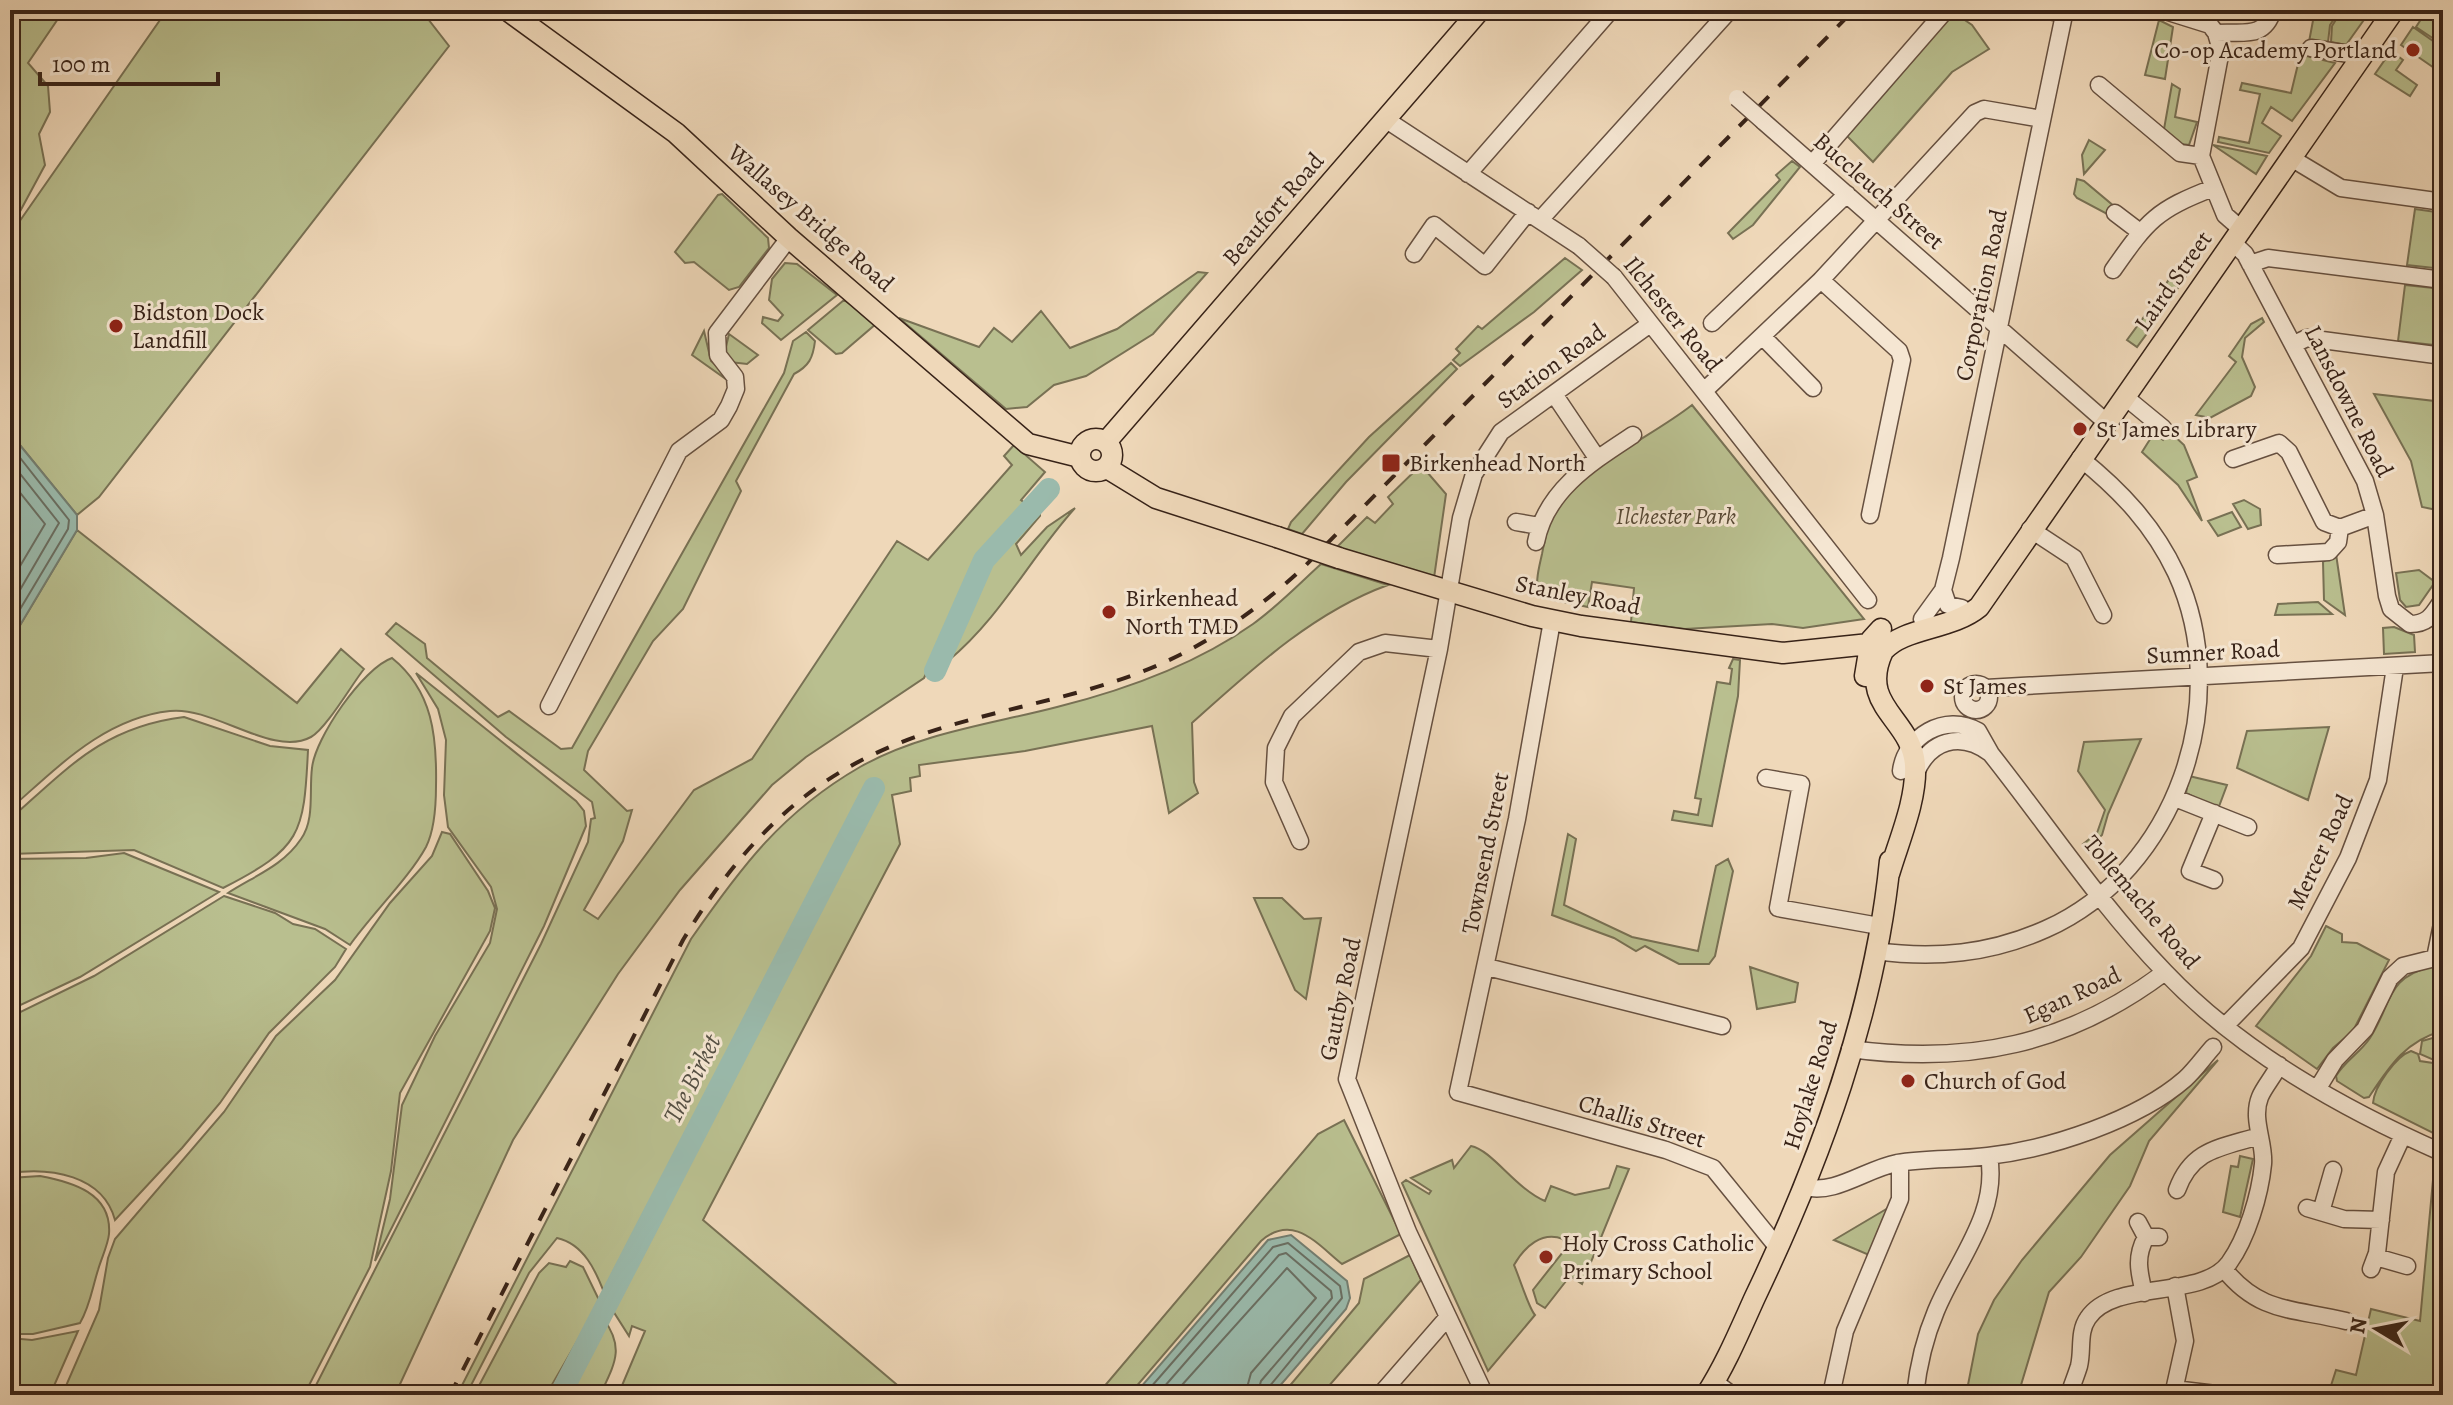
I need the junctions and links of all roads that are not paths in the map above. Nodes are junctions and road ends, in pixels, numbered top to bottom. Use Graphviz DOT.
graph roads {
  1 [pos="507,10"];
  2 [pos="1480,10"];
  3 [pos="1611,10"];
  4 [pos="1730,10"];
  5 [pos="1946,10"];
  6 [pos="2043,10"];
  7 [pos="2162,10"];
  8 [pos="2273,10"];
  9 [pos="2394,10"];
  10 [pos="2064,12"];
  11 [pos="2216,33"];
  12 [pos="2311,48"];
  13 [pos="2362,56"];
  14 [pos="2099,85"];
  15 [pos="1737,98"];
  16 [pos="1385,119"];
  17 [pos="2042,119"];
  18 [pos="2201,156"];
  19 [pos="2291,158"];
  20 [pos="1812,164"];
  21 [pos="1468,174"];
  22 [pos="2213,188"];
  23 [pos="1847,194"];
  24 [pos="2443,202"];
  25 [pos="2115,213"];
  26 [pos="1534,216"];
  27 [pos="1877,221"];
  28 [pos="2140,232"];
  29 [pos="2237,235"];
  30 [pos="789,238"];
  31 [pos="1414,254"];
  32 [pos="2250,264"];
  33 [pos="2113,270"];
  34 [pos="1821,280"];
  35 [pos="2443,280"];
  36 [pos="1720,322"];
  37 [pos="1650,324"];
  38 [pos="1999,328"];
  39 [pos="1763,337"];
  40 [pos="2294,344"];
  41 [pos="2443,356"];
  42 [pos="1813,388"];
  43 [pos="1704,391"];
  44 [pos="1554,394"];
  45 [pos="2124,396"];
  46 [pos="2106,422"];
  47 [pos="2163,428"];
  48 [pos="1633,435"];
  49 [pos="1106,442"];
  50 [pos="1080,457"];
  51 [pos="1597,458"];
  52 [pos="2080,458"];
  53 [pos="2233,459"];
  54 [pos="1107,468"];
  55 [pos="1870,515"];
  56 [pos="2375,515"];
  57 [pos="1516,522"];
  58 [pos="2340,528"];
  59 [pos="2030,529"];
  60 [pos="2277,555"];
  61 [pos="1994,582"];
  62 [pos="1943,590"];
  63 [pos="1451,591"];
  64 [pos="2443,599"];
  65 [pos="1868,600"];
  66 [pos="1962,608"];
  67 [pos="2103,615"];
  68 [pos="1922,619"];
  69 [pos="1552,621"];
  70 [pos="1900,639"];
  71 [pos="1847,642"];
  72 [pos="1439,649"];
  73 [pos="1874,650"];
  74 [pos="2443,663"];
  75 [pos="2395,667"];
  76 [pos="2200,676"];
  77 [pos="1986,688"];
  78 [pos="549,706"];
  79 [pos="1913,745"];
  80 [pos="1908,773"];
  81 [pos="1766,778"];
  82 [pos="2175,798"];
  83 [pos="2214,813"];
  84 [pos="2248,827"];
  85 [pos="1300,841"];
  86 [pos="2214,880"];
  87 [pos="2100,893"];
  88 [pos="2443,919"];
  89 [pos="1879,926"];
  90 [pos="1875,951"];
  91 [pos="2439,959"];
  92 [pos="1487,967"];
  93 [pos="2165,972"];
  94 [pos="1722,1026"];
  95 [pos="2225,1026"];
  96 [pos="2213,1047"];
  97 [pos="1850,1049"];
  98 [pos="2279,1065"];
  99 [pos="2318,1088"];
  100 [pos="1458,1092"];
  101 [pos="2403,1135"];
  102 [pos="2259,1136"];
  103 [pos="2443,1153"];
  104 [pos="1989,1156"];
  105 [pos="1900,1163"];
  106 [pos="2333,1170"];
  107 [pos="1805,1187"];
  108 [pos="2177,1190"];
  109 [pos="2381,1220"];
  110 [pos="2148,1232"];
  111 [pos="1778,1248"];
  112 [pos="2407,1266"];
  113 [pos="2224,1269"];
  114 [pos="2175,1286"];
  115 [pos="2144,1293"];
  116 [pos="1447,1318"];
  117 [pos="2346,1321"];
  118 [pos="1711,1388"];
  119 [pos="2173,1392"];
  120 [pos="1380,1395"];
  121 [pos="1485,1395"];
  122 [pos="1732,1395"];
  123 [pos="1831,1395"];
  124 [pos="1915,1395"];
  125 [pos="2069,1395"];
  126 [pos="2224,1395"];
  1 -- 30 [label="main road, Wallasey Bridge Road"];
  2 -- 16 [label="main road, Beaufort Road"];
  3 -- 21 [label="street"];
  4 -- 26 [label="street"];
  5 -- 20 [label="street"];
  6 -- 10 [label="street"];
  7 -- 11 [label="street"];
  8 -- 11 [label="street"];
  9 -- 13 [label="main road, Laird Street"];
  10 -- 17 [label="street, Corporation Road"];
  11 -- 18 [label="street"];
  12 -- 13 [label="street"];
  13 -- 19 [label="main road, Laird Street"];
  14 -- 18 [label="street"];
  15 -- 20 [label="street, Buccleuch Street, bridge"];
  16 -- 21 [label="street, Ilchester Road"];
  16 -- 49 [label="main road, Beaufort Road"];
  17 -- 27 [label="street"];
  17 -- 38 [label="street, Corporation Road"];
  18 -- 22 [label="street, Lansdowne Road"];
  19 -- 24 [label="street"];
  19 -- 29 [label="main road, Laird Street"];
  20 -- 23 [label="street, Buccleuch Street"];
  21 -- 26 [label="street, Ilchester Road"];
  22 -- 28 [label="street"];
  22 -- 29 [label="street, Lansdowne Road"];
  23 -- 27 [label="street, Buccleuch Street"];
  23 -- 36 [label="street"];
  25 -- 28 [label="street"];
  26 -- 31 [label="street"];
  26 -- 37 [label="street, Ilchester Road, bridge"];
  27 -- 34 [label="street"];
  27 -- 38 [label="street, Buccleuch Street"];
  28 -- 33 [label="street"];
  29 -- 32 [label="street, Lansdowne Road"];
  29 -- 45 [label="main road, Laird Street"];
  30 -- 50 [label="main road, Wallasey Bridge Road"];
  30 -- 78 [label="street"];
  32 -- 35 [label="street"];
  32 -- 40 [label="street, Lansdowne Road"];
  34 -- 39 [label="street"];
  34 -- 55 [label="street"];
  37 -- 43 [label="street, Ilchester Road"];
  37 -- 44 [label="street, Station Road"];
  38 -- 46 [label="street, Buccleuch Street"];
  38 -- 62 [label="street, Corporation Road"];
  39 -- 42 [label="street"];
  39 -- 43 [label="street"];
  40 -- 41 [label="street"];
  40 -- 56 [label="street, Lansdowne Road"];
  43 -- 65 [label="street, Ilchester Road"];
  44 -- 51 [label="street"];
  44 -- 63 [label="street, Station Road"];
  45 -- 46 [label="main road, Laird Street"];
  45 -- 47 [label="street"];
  46 -- 52 [label="main road, Laird Street"];
  48 -- 51 [label="street"];
  49 -- 50 [label="main road"];
  49 -- 54 [label="main road"];
  50 -- 54 [label="main road"];
  51 -- 57 [label="street"];
  52 -- 59 [label="main road, Laird Street"];
  52 -- 76 [label="street"];
  53 -- 58 [label="street"];
  54 -- 63 [label="main road, bridge"];
  56 -- 58 [label="street"];
  56 -- 64 [label="street, Lansdowne Road"];
  58 -- 60 [label="street"];
  59 -- 61 [label="main road, Laird Street"];
  59 -- 67 [label="street"];
  61 -- 66 [label="main road"];
  61 -- 70 [label="main road, Laird Street"];
  62 -- 66 [label="street"];
  62 -- 68 [label="street, Corporation Road"];
  63 -- 69 [label="main road, Stanley Road"];
  63 -- 72 [label="street, Gautby Road"];
  66 -- 68 [label="main road"];
  68 -- 73 [label="main road"];
  69 -- 71 [label="main road, Stanley Road"];
  69 -- 92 [label="street, Townsend Street"];
  70 -- 73 [label="main road, Stanley Road"];
  71 -- 73 [label="main road, Stanley Road"];
  71 -- 73 [label="main road"];
  72 -- 85 [label="street"];
  72 -- 116 [label="street, Gautby Road"];
  73 -- 79 [label="main road"];
  73 -- 79 [label="main road"];
  74 -- 75 [label="street, Sumner Road"];
  75 -- 76 [label="street, Sumner Road"];
  75 -- 95 [label="street, Mercer Road"];
  76 -- 77 [label="street, Sumner Road"];
  76 -- 82 [label="street"];
  79 -- 80 [label="main road"];
  79 -- 80 [label="street"];
  79 -- 87 [label="street, Tollemache Road"];
  80 -- 89 [label="main road, Hoylake Road"];
  81 -- 89 [label="street"];
  82 -- 83 [label="street"];
  82 -- 87 [label="street"];
  83 -- 84 [label="street"];
  83 -- 86 [label="street"];
  87 -- 90 [label="street"];
  87 -- 93 [label="street, Tollemache Road"];
  88 -- 91 [label="street"];
  89 -- 90 [label="main road, Hoylake Road"];
  90 -- 97 [label="main road, Hoylake Road"];
  91 -- 99 [label="street"];
  92 -- 94 [label="street"];
  92 -- 100 [label="street, Townsend Street"];
  93 -- 95 [label="street, Tollemache Road"];
  93 -- 97 [label="street, Egan Road"];
  95 -- 98 [label="street, Tollemache Road"];
  96 -- 104 [label="street"];
  97 -- 107 [label="main road, Hoylake Road"];
  98 -- 99 [label="street, Tollemache Road"];
  98 -- 102 [label="street"];
  99 -- 101 [label="street, Tollemache Road"];
  100 -- 111 [label="street, Challis Street"];
  101 -- 103 [label="street, Tollemache Road"];
  101 -- 109 [label="street"];
  102 -- 108 [label="street"];
  102 -- 113 [label="street"];
  104 -- 105 [label="street"];
  104 -- 124 [label="street"];
  105 -- 107 [label="street"];
  105 -- 123 [label="street"];
  106 -- 109 [label="street"];
  107 -- 111 [label="main road, Hoylake Road"];
  109 -- 112 [label="street"];
  110 -- 115 [label="street"];
  111 -- 118 [label="main road, Hoylake Road"];
  113 -- 114 [label="street"];
  113 -- 117 [label="street"];
  114 -- 115 [label="street"];
  114 -- 119 [label="street"];
  115 -- 125 [label="street"];
  116 -- 120 [label="street"];
  116 -- 121 [label="street, Gautby Road"];
  118 -- 122 [label="street"];
  119 -- 126 [label="street"];
}
